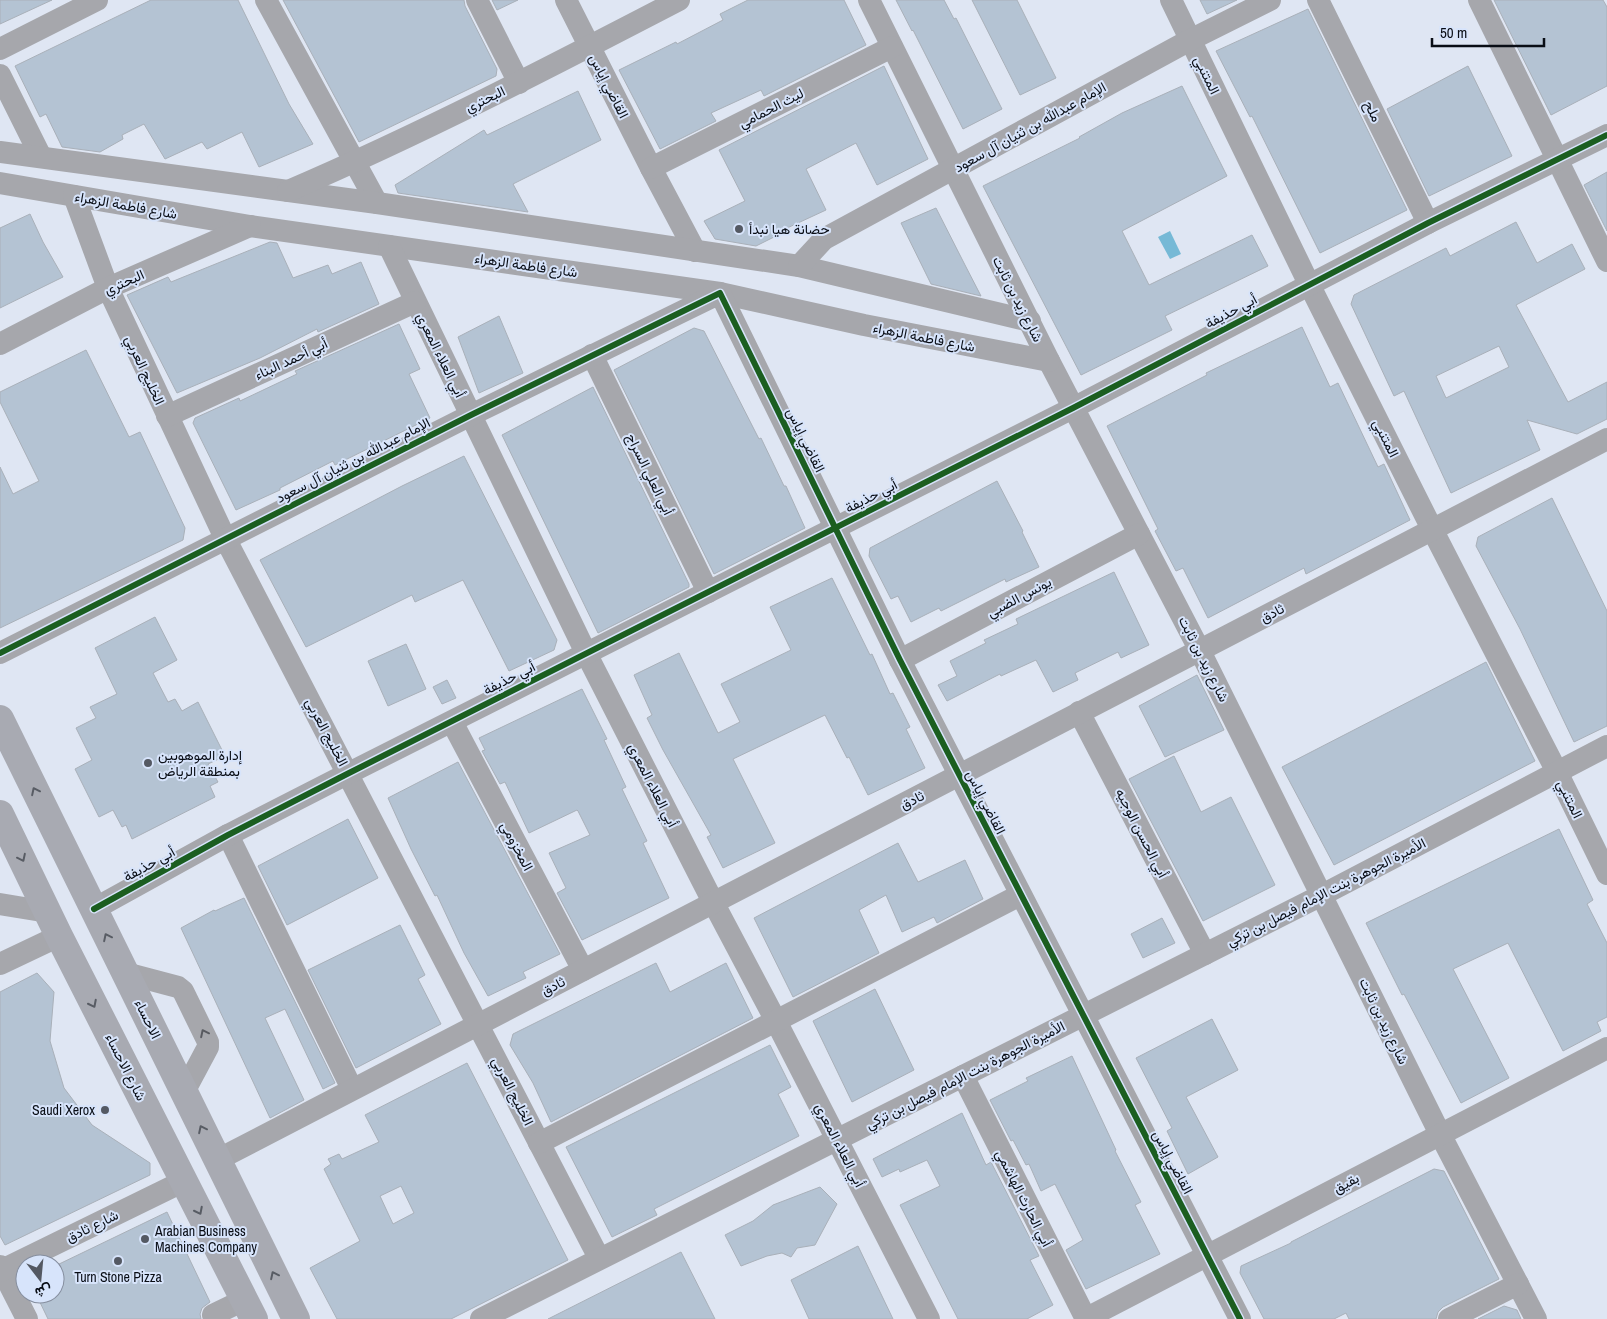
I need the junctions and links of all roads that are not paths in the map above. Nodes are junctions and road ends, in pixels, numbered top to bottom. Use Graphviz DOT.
graph roads {
  1 [pos="97,0"];
  2 [pos="266,0"];
  3 [pos="477,0"];
  4 [pos="566,0"];
  5 [pos="679,0"];
  6 [pos="869,0"];
  7 [pos="1171,0"];
  8 [pos="1270,0"];
  9 [pos="1318,0"];
  10 [pos="1479,0"];
  11 [pos="1190,40"];
  12 [pos="590,46"];
  13 [pos="892,47"];
  14 [pos="0,49"];
  15 [pos="0,75"];
  16 [pos="519,83"];
  17 [pos="1607,135"];
  18 [pos="0,152"];
  19 [pos="41,157"];
  20 [pos="1558,158"];
  21 [pos="354,163"];
  22 [pos="651,168"];
  23 [pos="953,169"];
  24 [pos="0,183"];
  25 [pos="288,191"];
  26 [pos="74,196"];
  27 [pos="377,203"];
  28 [pos="1428,223"];
  29 [pos="250,226"];
  30 [pos="389,246"];
  31 [pos="695,251"];
  32 [pos="1607,261"];
  33 [pos="799,266"];
  34 [pos="1309,284"];
  35 [pos="108,288"];
  36 [pos="720,293"];
  37 [pos="416,302"];
  38 [pos="1030,321"];
  39 [pos="0,344"];
  40 [pos="592,355"];
  41 [pos="1049,361"];
  42 [pos="1073,408"];
  43 [pos="471,415"];
  44 [pos="167,416"];
  45 [pos="1607,439"];
  46 [pos="835,529"];
  47 [pos="1432,529"];
  48 [pos="1139,534"];
  49 [pos="225,538"];
  50 [pos="708,592"];
  51 [pos="1200,651"];
  52 [pos="0,653"];
  53 [pos="586,653"];
  54 [pos="900,660"];
  55 [pos="1079,712"];
  56 [pos="0,719"];
  57 [pos="452,722"];
  58 [pos="1607,746"];
  59 [pos="1557,772"];
  60 [pos="348,773"];
  61 [pos="958,776"];
  62 [pos="0,814"];
  63 [pos="228,835"];
  64 [pos="1607,874"];
  65 [pos="1020,895"];
  66 [pos="1322,895"];
  67 [pos="713,902"];
  68 [pos="0,904"];
  69 [pos="94,909"];
  70 [pos="53,924"];
  71 [pos="1205,954"];
  72 [pos="0,964"];
  73 [pos="583,970"];
  74 [pos="125,973"];
  75 [pos="1083,1015"];
  76 [pos="776,1021"];
  77 [pos="478,1025"];
  78 [pos="1607,1048"];
  79 [pos="963,1076"];
  80 [pos="352,1089"];
  81 [pos="184,1092"];
  82 [pos="1440,1134"];
  83 [pos="837,1139"];
  84 [pos="539,1143"];
  85 [pos="217,1160"];
  86 [pos="184,1181"];
  87 [pos="1209,1256"];
  88 [pos="599,1258"];
  89 [pos="1,1268"];
  90 [pos="1518,1284"];
  91 [pos="249,1309"];
  92 [pos="214,1315"];
  93 [pos="27,1319"];
  94 [pos="296,1319"];
  95 [pos="481,1319"];
  96 [pos="929,1319"];
  97 [pos="1085,1319"];
  98 [pos="1240,1319"];
  99 [pos="1449,1319"];
  100 [pos="1536,1319"];
  1 -- 14 [label="street"];
  2 -- 21 [label="street"];
  3 -- 16 [label="street"];
  4 -- 12 [label="street, القاضي إياس"];
  5 -- 12 [label="street, البحتري"];
  6 -- 13 [label="street, شارع زيد بن ثابت"];
  7 -- 11 [label="street, المتنبي"];
  8 -- 11 [label="street, الإمام عبدالله بن ثنيان آل سعود"];
  9 -- 28 [label="street, ملح"];
  10 -- 20 [label="street"];
  11 -- 23 [label="street, الإمام عبدالله بن ثنيان آل سعود"];
  11 -- 34 [label="street, المتنبي"];
  12 -- 16 [label="street, البحتري"];
  12 -- 22 [label="street, القاضي إياس"];
  13 -- 22 [label="street, ليث الحمامي"];
  13 -- 23 [label="street, شارع زيد بن ثابت"];
  15 -- 19 [label="street"];
  16 -- 21 [label="street, البحتري"];
  17 -- 20 [label="street, أبي حذيفة"];
  18 -- 19 [label="street"];
  19 -- 25 [label="street"];
  20 -- 28 [label="street, أبي حذيفة"];
  20 -- 32 [label="street"];
  21 -- 25 [label="street, البحتري"];
  21 -- 27 [label="street"];
  22 -- 31 [label="street, القاضي إياس"];
  23 -- 33 [label="street, الإمام عبدالله بن ثنيان آل سعود"];
  23 -- 38 [label="street, شارع زيد بن ثابت"];
  24 -- 26 [label="street, شارع فاطمة الزهراء"];
  25 -- 27 [label="street"];
  26 -- 29 [label="street, شارع فاطمة الزهراء"];
  26 -- 35 [label="street, الخليج العربي"];
  27 -- 31 [label="street"];
  28 -- 34 [label="street, أبي حذيفة"];
  29 -- 30 [label="street, شارع فاطمة الزهراء"];
  29 -- 35 [label="street, البحتري"];
  30 -- 36 [label="street, شارع فاطمة الزهراء"];
  30 -- 37 [label="street, أبي العلاء المعري"];
  31 -- 33 [label="street"];
  33 -- 38 [label="street"];
  34 -- 42 [label="street, أبي حذيفة"];
  34 -- 47 [label="street, المتنبي"];
  35 -- 39 [label="street, البحتري"];
  35 -- 44 [label="street, الخليج العربي"];
  36 -- 40 [label="street, الإمام عبدالله بن ثنيان آل سعود"];
  36 -- 41 [label="street, شارع فاطمة الزهراء"];
  36 -- 46 [label="street, القاضي إياس"];
  37 -- 43 [label="street, أبي العلاء المعري"];
  37 -- 44 [label="street, أبي أحمد البناء"];
  38 -- 41 [label="street, شارع زيد بن ثابت"];
  40 -- 43 [label="street, الإمام عبدالله بن ثنيان آل سعود"];
  40 -- 50 [label="street, أبي العلي السراج"];
  41 -- 42 [label="street, شارع زيد بن ثابت"];
  42 -- 46 [label="street, أبي حذيفة"];
  42 -- 48 [label="street, شارع زيد بن ثابت"];
  43 -- 49 [label="street, الإمام عبدالله بن ثنيان آل سعود"];
  43 -- 53 [label="street, أبي العلاء المعري"];
  44 -- 49 [label="street, الخليج العربي"];
  45 -- 47 [label="street, ثادق"];
  46 -- 50 [label="street, أبي حذيفة"];
  46 -- 54 [label="street, القاضي إياس"];
  47 -- 51 [label="street, ثادق"];
  47 -- 59 [label="street, المتنبي"];
  48 -- 51 [label="street, شارع زيد بن ثابت"];
  48 -- 54 [label="street, يونس الضبي"];
  49 -- 52 [label="street, الإمام عبدالله بن ثنيان آل سعود"];
  49 -- 60 [label="street, الخليج العربي"];
  50 -- 53 [label="street, أبي حذيفة"];
  51 -- 55 [label="street, ثادق"];
  51 -- 66 [label="street, شارع زيد بن ثابت"];
  53 -- 57 [label="street, أبي حذيفة"];
  53 -- 67 [label="street, أبي العلاء المعري"];
  54 -- 61 [label="street, القاضي إياس"];
  55 -- 61 [label="street, ثادق"];
  55 -- 71 [label="street, أبي الحسن الوجيه"];
  69 -- 56 [label="main road, الاحساء, one-way"];
  57 -- 60 [label="street, أبي حذيفة"];
  57 -- 73 [label="street, المخزومي"];
  58 -- 59 [label="street, الأميرة الجوهرة بنت الإمام فيصل بن تركي"];
  59 -- 64 [label="street, المتنبي"];
  59 -- 66 [label="street, الأميرة الجوهرة بنت الإمام فيصل بن تركي"];
  60 -- 63 [label="street, أبي حذيفة"];
  60 -- 77 [label="street, الخليج العربي"];
  61 -- 65 [label="street, القاضي إياس"];
  61 -- 67 [label="street, ثادق"];
  62 -- 70 [label="main road, شارع الاحساء, one-way"];
  63 -- 69 [label="street, أبي حذيفة"];
  63 -- 80 [label="street"];
  65 -- 75 [label="street, القاضي إياس"];
  65 -- 76 [label="street"];
  66 -- 71 [label="street, الأميرة الجوهرة بنت الإمام فيصل بن تركي"];
  66 -- 82 [label="street, شارع زيد بن ثابت"];
  67 -- 73 [label="street, ثادق"];
  67 -- 76 [label="street, أبي العلاء المعري"];
  68 -- 70 [label="street"];
  74 -- 69 [label="main road, الاحساء, one-way"];
  70 -- 72 [label="street"];
  70 -- 86 [label="main road, شارع الاحساء, one-way"];
  71 -- 75 [label="street, الأميرة الجوهرة بنت الإمام فيصل بن تركي"];
  73 -- 77 [label="street, ثادق"];
  74 -- 81 [label="main road, الاحساء"];
  81 -- 74 [label="street, one-way"];
  75 -- 79 [label="street, الأميرة الجوهرة بنت الإمام فيصل بن تركي"];
  75 -- 87 [label="street, القاضي إياس"];
  76 -- 83 [label="street, أبي العلاء المعري"];
  76 -- 84 [label="street"];
  77 -- 80 [label="street, ثادق"];
  77 -- 84 [label="street, الخليج العربي"];
  78 -- 82 [label="street, بقيق"];
  79 -- 83 [label="street, الأميرة الجوهرة بنت الإمام فيصل بن تركي"];
  79 -- 97 [label="street, أبي الحارث الهاشمي"];
  80 -- 85 [label="street, ثادق"];
  85 -- 81 [label="main road, الاحساء, one-way"];
  82 -- 87 [label="street, بقيق"];
  82 -- 90 [label="street, شارع زيد بن ثابت"];
  83 -- 88 [label="street, الأميرة الجوهرة بنت الإمام فيصل بن تركي"];
  83 -- 96 [label="street, أبي العلاء المعري"];
  84 -- 88 [label="street, الخليج العربي"];
  94 -- 85 [label="main road, الاحساء, one-way"];
  86 -- 89 [label="street, شارع ثادق"];
  86 -- 91 [label="main road, شارع الاحساء, one-way"];
  87 -- 97 [label="street, بقيق"];
  87 -- 98 [label="street, القاضي إياس"];
  88 -- 95 [label="street, الأميرة الجوهرة بنت الإمام فيصل بن تركي"];
  89 -- 93 [label="street"];
  90 -- 99 [label="street"];
  90 -- 100 [label="street, شارع زيد بن ثابت"];
  91 -- 92 [label="street"];
}
